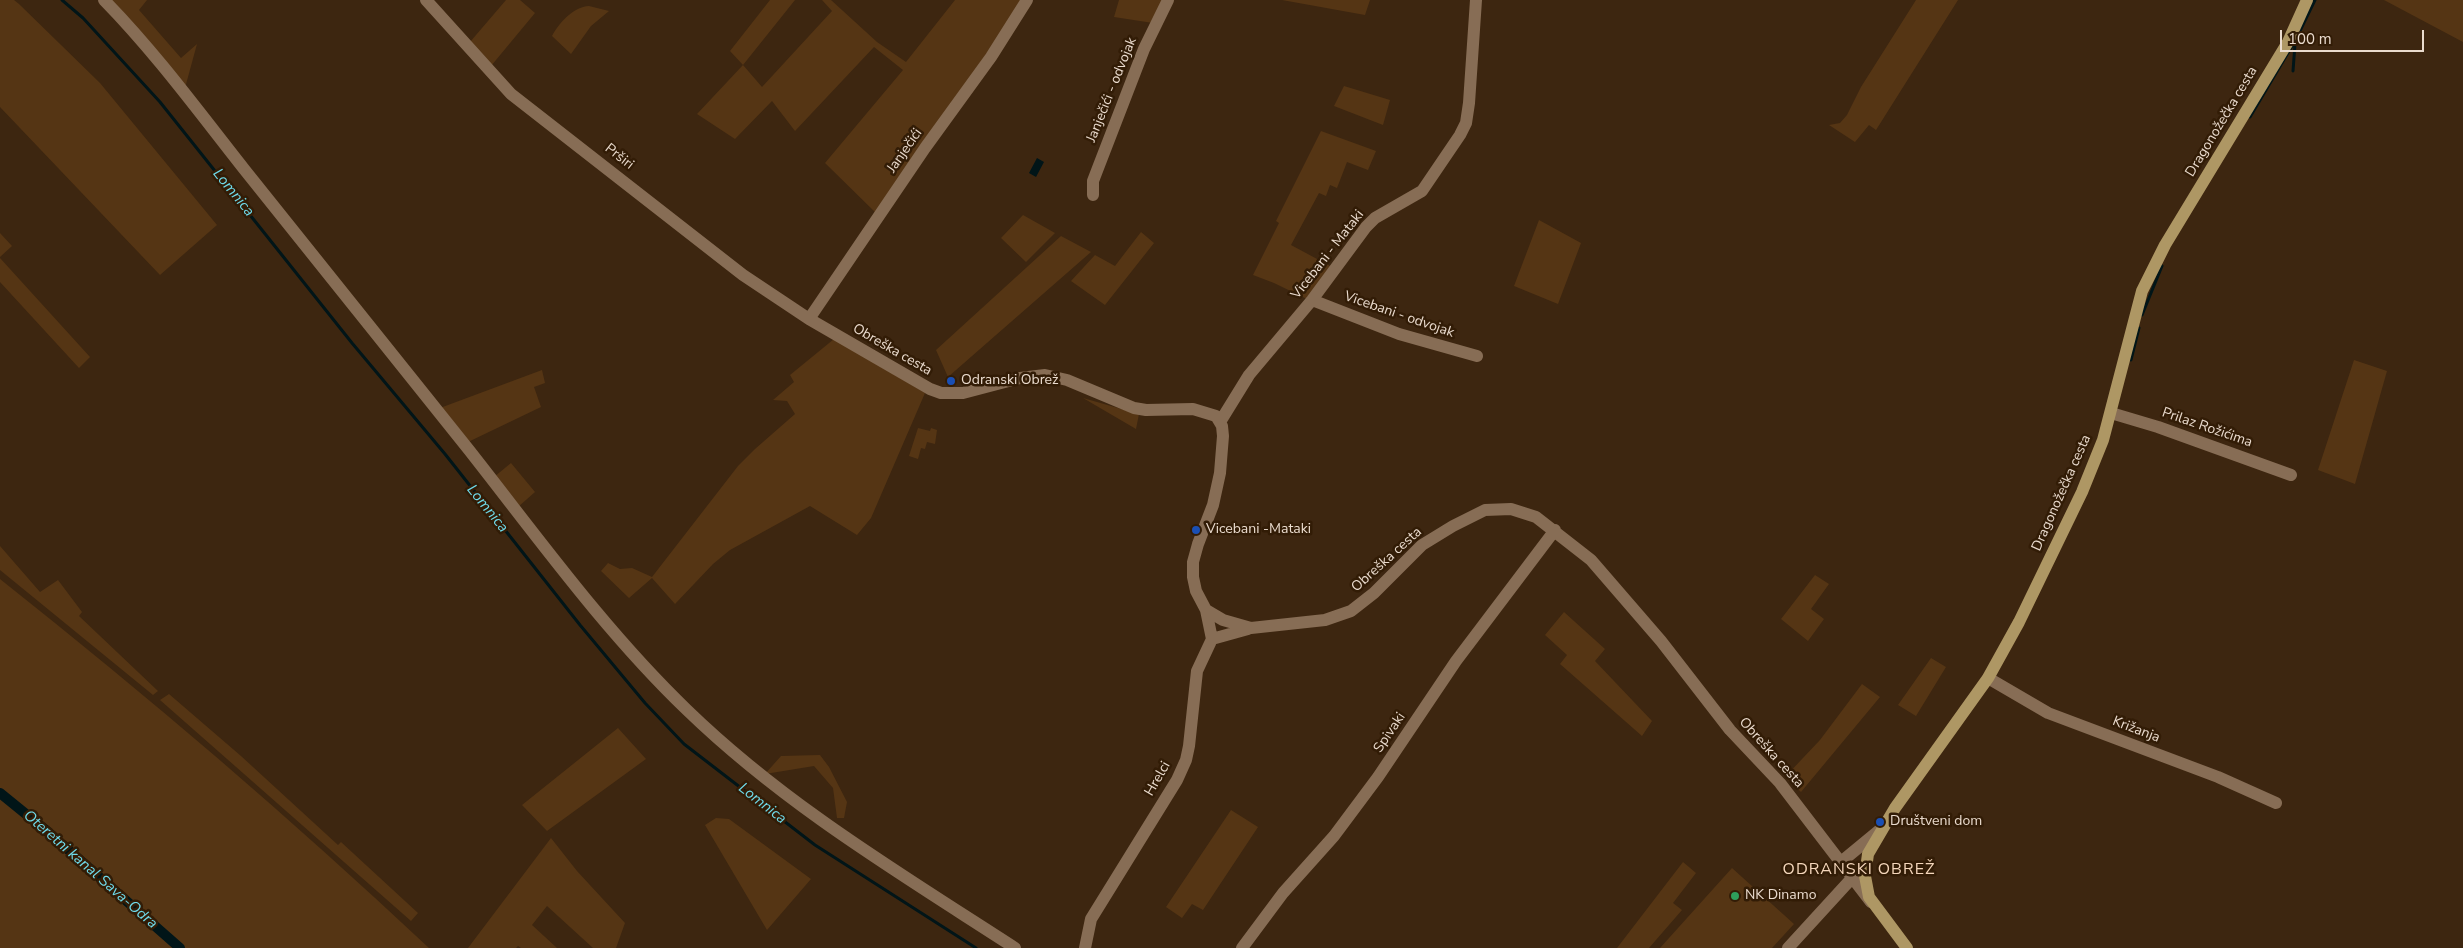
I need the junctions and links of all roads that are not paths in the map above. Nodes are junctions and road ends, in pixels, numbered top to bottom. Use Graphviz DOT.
graph roads {
  1 [pos="104,0"];
  2 [pos="426,0"];
  3 [pos="1027,0"];
  4 [pos="1168,0"];
  5 [pos="1476,0"];
  6 [pos="2308,0"];
  7 [pos="1093,195"];
  8 [pos="1312,300"];
  9 [pos="809,320"];
  10 [pos="1477,356"];
  11 [pos="2111,413"];
  12 [pos="1220,422"];
  13 [pos="2291,475"];
  14 [pos="1555,530"];
  15 [pos="1206,610"];
  16 [pos="1251,628"];
  17 [pos="1212,639"];
  18 [pos="1988,678"];
  19 [pos="2276,803"];
  20 [pos="1881,830"];
  21 [pos="1841,862"];
  22 [pos="1853,877"];
  23 [pos="1872,903"];
  24 [pos="1015,948"];
  25 [pos="1084,948"];
  26 [pos="1242,948"];
  27 [pos="1788,948"];
  28 [pos="1907,948"];
  1 -- 24 [label="street"];
  2 -- 9 [label="street, Prširi"];
  3 -- 9 [label="street, Janječići"];
  4 -- 7 [label="street, Janječići - odvojak"];
  5 -- 8 [label="street, Vicebani - Mataki"];
  6 -- 11 [label="main road, Dragonožečka cesta"];
  8 -- 10 [label="street, Vicebani - odvojak"];
  8 -- 12 [label="street, Vicebani - Mataki"];
  9 -- 12 [label="street, Obreška cesta"];
  11 -- 13 [label="street, Prilaz Rožićima"];
  11 -- 18 [label="main road, Dragonožečka cesta"];
  12 -- 15 [label="street"];
  14 -- 16 [label="street, Obreška cesta"];
  14 -- 21 [label="street, Obreška cesta"];
  14 -- 26 [label="street, Spivaki"];
  15 -- 16 [label="street, Obreška cesta"];
  15 -- 17 [label="street"];
  16 -- 17 [label="street"];
  17 -- 25 [label="street, Hrelci"];
  18 -- 19 [label="street, Križanja"];
  18 -- 20 [label="main road, Dragonožečka cesta"];
  20 -- 21 [label="street"];
  20 -- 23 [label="main road, Dragonožečka cesta"];
  21 -- 22 [label="street, Obreška cesta"];
  22 -- 23 [label="street, Obreška cesta"];
  22 -- 27 [label="street"];
  23 -- 28 [label="main road, Obreška cesta"];
}
